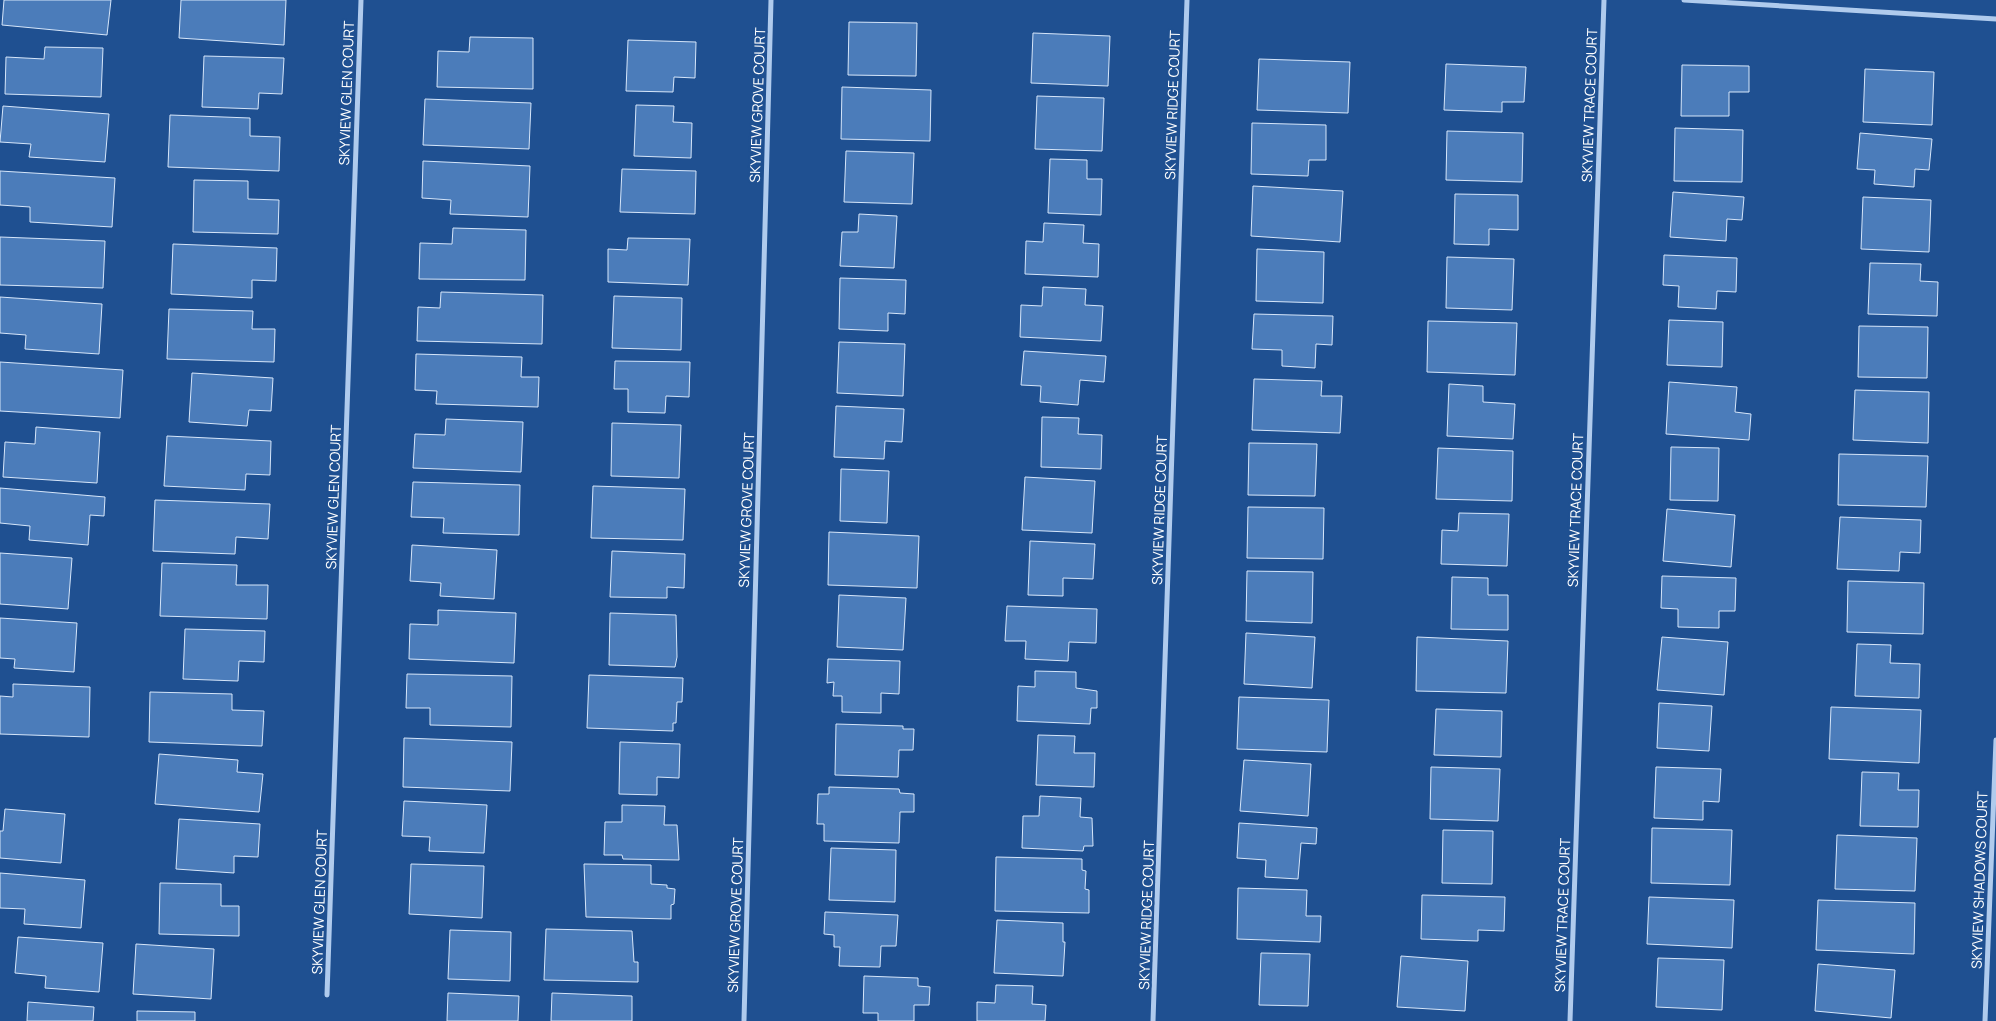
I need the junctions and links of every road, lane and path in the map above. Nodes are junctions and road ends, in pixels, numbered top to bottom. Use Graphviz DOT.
graph roads {
  1 [pos="361,0"];
  2 [pos="771,0"];
  3 [pos="1187,0"];
  4 [pos="1604,0"];
  5 [pos="1684,0"];
  6 [pos="1996,19"];
  7 [pos="1996,740"];
  8 [pos="327,995"];
  9 [pos="744,1020"];
  10 [pos="1154,1021"];
  11 [pos="1570,1021"];
  12 [pos="1985,1021"];
  1 -- 8 [label="street, SKYVIEW GLEN COURT"];
  2 -- 9 [label="street, SKYVIEW GROVE COURT"];
  3 -- 10 [label="street, SKYVIEW RIDGE COURT"];
  4 -- 11 [label="street, SKYVIEW TRACE COURT"];
  5 -- 6 [label="street"];
  7 -- 12 [label="street, SKYVIEW SHADOWS COURT"];
}
